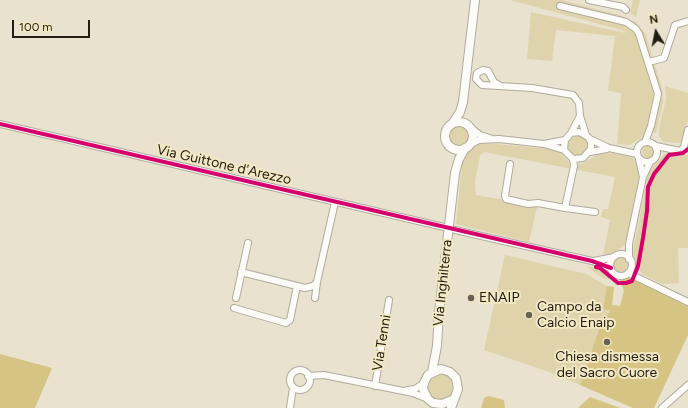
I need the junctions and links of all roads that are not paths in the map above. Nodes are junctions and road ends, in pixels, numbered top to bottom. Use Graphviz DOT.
graph roads {
  1 [pos="475,0"];
  2 [pos="572,0"];
  3 [pos="589,0"];
  4 [pos="560,6"];
  5 [pos="572,7"];
  6 [pos="626,10"];
  7 [pos="688,22"];
  8 [pos="649,62"];
  9 [pos="499,85"];
  10 [pos="463,102"];
  11 [pos="580,116"];
  12 [pos="453,123"];
  13 [pos="0,124"];
  14 [pos="470,127"];
  15 [pos="688,130"];
  16 [pos="571,133"];
  17 [pos="588,137"];
  18 [pos="491,139"];
  19 [pos="565,140"];
  20 [pos="544,144"];
  21 [pos="651,144"];
  22 [pos="468,146"];
  23 [pos="638,147"];
  24 [pos="452,148"];
  25 [pos="609,148"];
  26 [pos="564,150"];
  27 [pos="621,150"];
  28 [pos="669,150"];
  29 [pos="590,152"];
  30 [pos="658,154"];
  31 [pos="638,157"];
  32 [pos="576,159"];
  33 [pos="650,162"];
  34 [pos="510,164"];
  35 [pos="455,173"];
  36 [pos="643,177"];
  37 [pos="336,202"];
  38 [pos="565,208"];
  39 [pos="594,212"];
  40 [pos="444,227"];
  41 [pos="455,230"];
  42 [pos="248,243"];
  43 [pos="629,244"];
  44 [pos="622,255"];
  45 [pos="614,257"];
  46 [pos="629,259"];
  47 [pos="592,261"];
  48 [pos="611,268"];
  49 [pos="629,271"];
  50 [pos="241,272"];
  51 [pos="317,282"];
  52 [pos="297,286"];
  53 [pos="236,298"];
  54 [pos="315,298"];
  55 [pos="389,300"];
  56 [pos="688,302"];
  57 [pos="234,308"];
  58 [pos="438,346"];
  59 [pos="446,370"];
  60 [pos="432,372"];
  61 [pos="309,378"];
  62 [pos="424,383"];
  63 [pos="688,385"];
  64 [pos="375,386"];
  65 [pos="293,387"];
  66 [pos="300,390"];
  67 [pos="402,391"];
  68 [pos="428,399"];
  69 [pos="451,404"];
  70 [pos="291,405"];
  71 [pos="438,406"];
  72 [pos="662,408"];
  1 -- 10 [label="main road, Via Inghilterra"];
  2 -- 5 [label="street"];
  3 -- 6 [label="street"];
  4 -- 5 [label="street"];
  5 -- 8 [label="street"];
  7 -- 8 [label="street"];
  8 -- 21 [label="street"];
  9 -- 11 [label="street"];
  10 -- 12 [label="main road, Via Inghilterra"];
  10 -- 14 [label="main road, Via Inghilterra"];
  11 -- 16 [label="street"];
  11 -- 17 [label="street"];
  12 -- 14 [label="main road"];
  12 -- 24 [label="main road, Via Inghilterra"];
  13 -- 37 [label="street, Via Guittone d'Arezzo"];
  14 -- 18 [label="street"];
  14 -- 22 [label="main road, Via Inghilterra"];
  15 -- 28 [label="street"];
  16 -- 17 [label="street"];
  16 -- 19 [label="street"];
  17 -- 25 [label="street"];
  17 -- 29 [label="street"];
  18 -- 20 [label="street"];
  18 -- 22 [label="street"];
  19 -- 20 [label="street"];
  19 -- 26 [label="street"];
  20 -- 26 [label="street"];
  21 -- 23 [label="street"];
  21 -- 28 [label="street"];
  21 -- 30 [label="street"];
  22 -- 24 [label="main road"];
  22 -- 35 [label="main road, Via Inghilterra"];
  23 -- 27 [label="street"];
  23 -- 31 [label="street"];
  24 -- 35 [label="main road, Via Inghilterra"];
  25 -- 27 [label="street"];
  25 -- 29 [label="street"];
  26 -- 32 [label="street"];
  27 -- 31 [label="street"];
  28 -- 30 [label="street"];
  29 -- 32 [label="street"];
  30 -- 33 [label="street"];
  31 -- 33 [label="street"];
  31 -- 36 [label="street"];
  32 -- 38 [label="street"];
  33 -- 36 [label="street"];
  34 -- 38 [label="street"];
  35 -- 58 [label="main road, Via Inghilterra"];
  36 -- 43 [label="street"];
  37 -- 40 [label="street, Via Guittone d'Arezzo"];
  37 -- 51 [label="street"];
  38 -- 39 [label="street"];
  41 -- 47 [label="street"];
  42 -- 50 [label="street"];
  43 -- 44 [label="street"];
  43 -- 46 [label="street"];
  44 -- 45 [label="street"];
  44 -- 46 [label="street"];
  45 -- 47 [label="street"];
  45 -- 48 [label="street"];
  46 -- 49 [label="street"];
  47 -- 48 [label="street"];
  48 -- 49 [label="street"];
  49 -- 56 [label="street"];
  50 -- 52 [label="street"];
  50 -- 53 [label="street"];
  51 -- 52 [label="street"];
  51 -- 54 [label="street"];
  52 -- 57 [label="street"];
  55 -- 64 [label="street, Via Tenni"];
  58 -- 59 [label="main road, Via Inghilterra"];
  58 -- 60 [label="main road, Via Inghilterra"];
  59 -- 60 [label="main road"];
  59 -- 69 [label="main road, Via Inghilterra"];
  60 -- 62 [label="main road, Via Inghilterra"];
  61 -- 64 [label="street"];
  61 -- 65 [label="street"];
  61 -- 66 [label="street"];
  62 -- 67 [label="street"];
  62 -- 68 [label="main road"];
  63 -- 72 [label="street"];
  64 -- 67 [label="street"];
  65 -- 66 [label="street"];
  65 -- 70 [label="street"];
  66 -- 70 [label="street"];
  67 -- 68 [label="street"];
  68 -- 71 [label="main road, Via Inghilterra"];
  69 -- 71 [label="main road, Via Inghilterra"];
}
